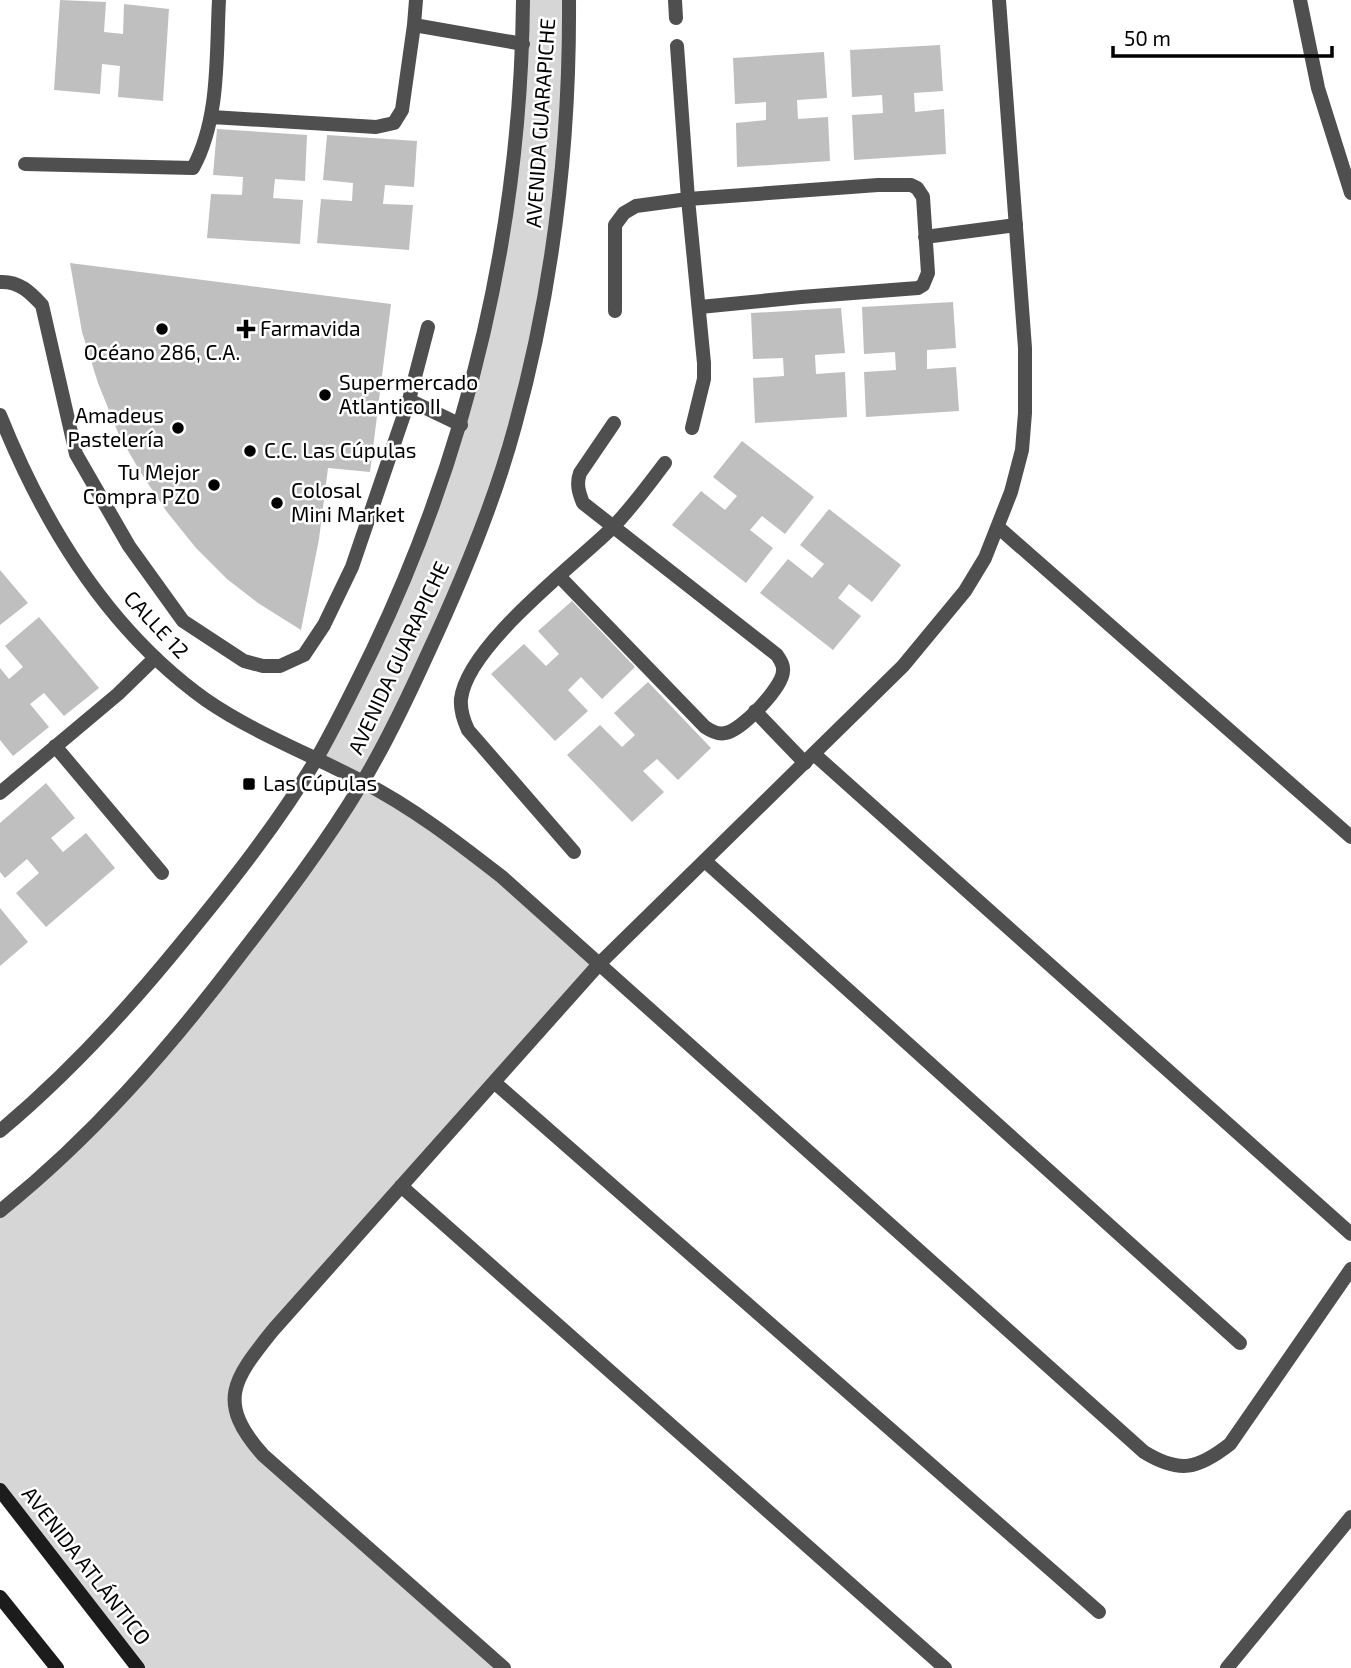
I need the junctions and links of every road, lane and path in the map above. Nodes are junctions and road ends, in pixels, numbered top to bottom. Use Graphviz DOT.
graph roads {
  1 [pos="219,0"];
  2 [pos="416,0"];
  3 [pos="523,0"];
  4 [pos="569,0"];
  5 [pos="675,0"];
  6 [pos="999,0"];
  7 [pos="1300,0"];
  8 [pos="676,18"];
  9 [pos="414,25"];
  10 [pos="523,44"];
  11 [pos="677,46"];
  12 [pos="212,117"];
  13 [pos="25,164"];
  14 [pos="1351,193"];
  15 [pos="688,199"];
  16 [pos="1016,225"];
  17 [pos="925,237"];
  18 [pos="0,282"];
  19 [pos="700,307"];
  20 [pos="615,311"];
  21 [pos="428,327"];
  22 [pos="409,400"];
  23 [pos="0,415"];
  24 [pos="614,423"];
  25 [pos="461,425"];
  26 [pos="692,428"];
  27 [pos="665,463"];
  28 [pos="613,527"];
  29 [pos="998,527"];
  30 [pos="559,576"];
  31 [pos="155,658"];
  32 [pos="755,711"];
  33 [pos="55,746"];
  34 [pos="316,759"];
  35 [pos="810,759"];
  36 [pos="363,782"];
  37 [pos="0,793"];
  38 [pos="1351,837"];
  39 [pos="574,852"];
  40 [pos="705,860"];
  41 [pos="162,873"];
  42 [pos="600,963"];
  43 [pos="494,1082"];
  44 [pos="0,1131"];
  45 [pos="401,1186"];
  46 [pos="0,1211"];
  47 [pos="1351,1234"];
  48 [pos="1351,1269"];
  49 [pos="1240,1343"];
  50 [pos="0,1490"];
  51 [pos="1351,1517"];
  52 [pos="0,1597"];
  53 [pos="1100,1612"];
  54 [pos="57,1668"];
  55 [pos="138,1668"];
  56 [pos="504,1668"];
  57 [pos="945,1668"];
  58 [pos="1227,1668"];
  1 -- 12 [label="street"];
  2 -- 9 [label="street"];
  3 -- 10 [label="street, AVENIDA GUARAPICHE"];
  4 -- 36 [label="street, AVENIDA GUARAPICHE"];
  5 -- 8 [label="street"];
  6 -- 16 [label="street"];
  7 -- 14 [label="street"];
  9 -- 10 [label="street"];
  9 -- 12 [label="street"];
  10 -- 25 [label="street, AVENIDA GUARAPICHE"];
  11 -- 15 [label="street"];
  12 -- 13 [label="street"];
  15 -- 17 [label="street"];
  15 -- 19 [label="street"];
  15 -- 20 [label="street"];
  16 -- 17 [label="street"];
  16 -- 29 [label="street"];
  17 -- 19 [label="street"];
  18 -- 22 [label="street"];
  19 -- 26 [label="street"];
  21 -- 22 [label="street"];
  22 -- 25 [label="street"];
  23 -- 31 [label="street, CALLE 12"];
  24 -- 28 [label="street"];
  25 -- 34 [label="street, AVENIDA GUARAPICHE"];
  27 -- 28 [label="street"];
  28 -- 30 [label="street"];
  28 -- 32 [label="street"];
  29 -- 35 [label="street"];
  29 -- 38 [label="street"];
  30 -- 32 [label="street"];
  30 -- 39 [label="street"];
  31 -- 33 [label="street"];
  31 -- 34 [label="street, CALLE 12"];
  32 -- 35 [label="street"];
  33 -- 37 [label="street"];
  33 -- 41 [label="street"];
  34 -- 36 [label="street, CALLE 12"];
  34 -- 44 [label="street, AVENIDA GUARAPICHE"];
  35 -- 40 [label="street"];
  35 -- 47 [label="street"];
  36 -- 42 [label="street, CALLE 12"];
  36 -- 46 [label="street, AVENIDA GUARAPICHE"];
  40 -- 42 [label="street"];
  40 -- 49 [label="street"];
  42 -- 43 [label="street"];
  42 -- 48 [label="street, CALLE 12"];
  43 -- 45 [label="street"];
  43 -- 53 [label="street"];
  45 -- 56 [label="street"];
  45 -- 57 [label="street"];
  50 -- 55 [label="main road, AVENIDA ATLÁNTICO"];
  51 -- 58 [label="street"];
  52 -- 54 [label="main road"];
}
